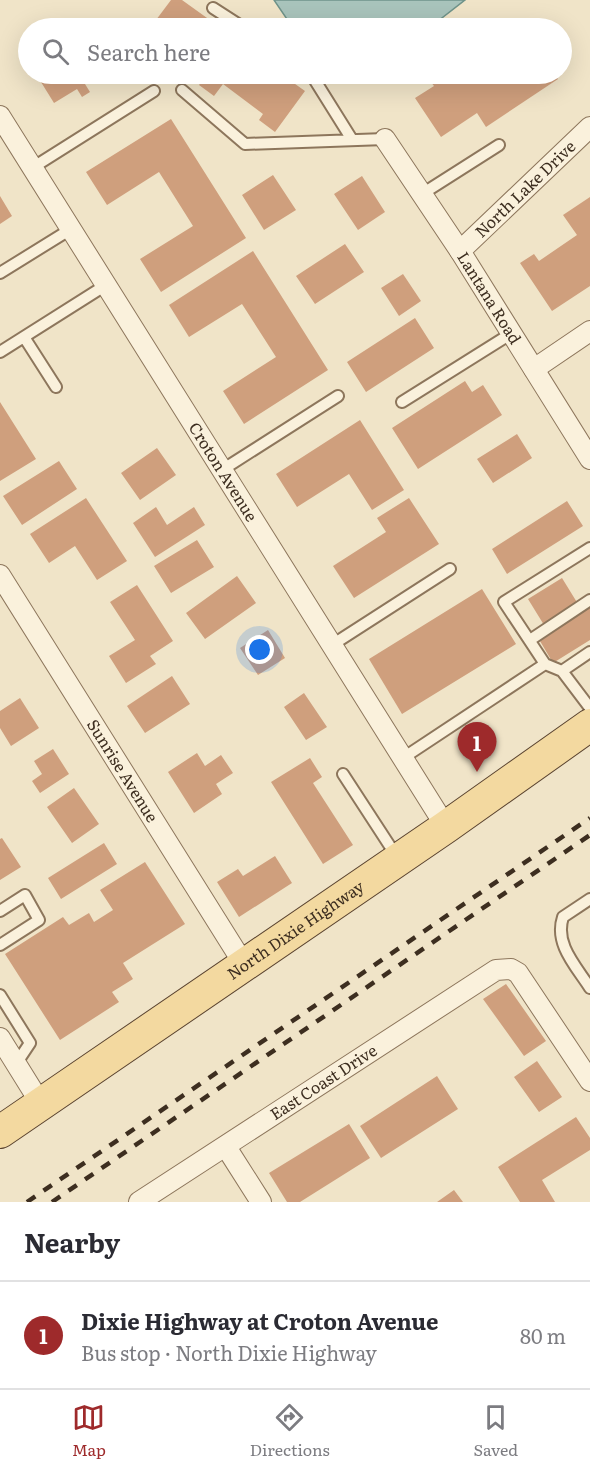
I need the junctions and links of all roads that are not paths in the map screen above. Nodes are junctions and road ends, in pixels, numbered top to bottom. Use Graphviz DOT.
graph roads {
  1 [pos="213,8"];
  2 [pos="228,18"];
  3 [pos="317,84"];
  4 [pos="182,90"];
  5 [pos="154,91"];
  6 [pos="0,116"];
  7 [pos="590,127"];
  8 [pos="351,138"];
  9 [pos="385,140"];
  10 [pos="499,145"];
  11 [pos="32,168"];
  12 [pos="422,194"];
  13 [pos="71,230"];
  14 [pos="460,251"];
  15 [pos="0,273"];
  16 [pos="106,285"];
  17 [pos="590,331"];
  18 [pos="512,333"];
  19 [pos="24,336"];
  20 [pos="0,352"];
  21 [pos="534,369"];
  22 [pos="56,387"];
  23 [pos="338,396"];
  24 [pos="402,402"];
  25 [pos="590,459"];
  26 [pos="222,470"];
  27 [pos="590,548"];
  28 [pos="450,569"];
  29 [pos="0,575"];
  30 [pos="590,600"];
  31 [pos="530,640"];
  32 [pos="332,645"];
  33 [pos="590,652"];
  34 [pos="545,664"];
  35 [pos="562,671"];
  36 [pos="590,708"];
  37 [pos="590,725"];
  38 [pos="403,758"];
  39 [pos="343,774"];
  40 [pos="446,827"];
  41 [pos="398,860"];
  42 [pos="590,899"];
  43 [pos="0,911"];
  44 [pos="0,945"];
  45 [pos="245,966"];
  46 [pos="590,988"];
  47 [pos="0,994"];
  48 [pos="0,1038"];
  49 [pos="16,1064"];
  50 [pos="590,1081"];
  51 [pos="41,1104"];
  52 [pos="0,1132"];
  53 [pos="226,1147"];
  54 [pos="139,1202"];
  55 [pos="261,1202"];
  1 -- 2 [label="lane"];
  3 -- 8 [label="lane"];
  4 -- 8 [label="lane"];
  5 -- 11 [label="lane"];
  6 -- 11 [label="street, Croton Avenue"];
  7 -- 14 [label="street, North Lake Drive"];
  8 -- 9 [label="lane"];
  9 -- 12 [label="street, Lantana Road"];
  10 -- 12 [label="lane"];
  11 -- 13 [label="street, Croton Avenue"];
  12 -- 14 [label="street, Lantana Road"];
  13 -- 15 [label="lane"];
  13 -- 16 [label="street, Croton Avenue"];
  14 -- 18 [label="street, Lantana Road"];
  16 -- 19 [label="lane"];
  16 -- 26 [label="street, Croton Avenue"];
  17 -- 21 [label="street"];
  18 -- 21 [label="street, Lantana Road"];
  18 -- 24 [label="lane"];
  19 -- 20 [label="lane"];
  19 -- 22 [label="lane"];
  21 -- 25 [label="street, Lantana Road"];
  23 -- 26 [label="lane"];
  26 -- 32 [label="street, Croton Avenue"];
  27 -- 31 [label="lane"];
  28 -- 32 [label="lane"];
  29 -- 45 [label="street, Sunrise Avenue"];
  30 -- 31 [label="lane"];
  31 -- 34 [label="lane"];
  32 -- 38 [label="street, Croton Avenue"];
  33 -- 35 [label="lane"];
  34 -- 35 [label="lane"];
  34 -- 38 [label="lane"];
  35 -- 36 [label="lane"];
  37 -- 40 [label="main road, North Dixie Highway"];
  38 -- 40 [label="street, Croton Avenue"];
  39 -- 41 [label="lane"];
  40 -- 41 [label="main road, North Dixie Highway"];
  41 -- 45 [label="main road, North Dixie Highway"];
  42 -- 46 [label="lane"];
  43 -- 44 [label="lane"];
  45 -- 51 [label="main road, North Dixie Highway"];
  47 -- 49 [label="lane"];
  48 -- 49 [label="street"];
  49 -- 51 [label="street"];
  50 -- 53 [label="street, East Coast Drive"];
  51 -- 52 [label="main road, North Dixie Highway"];
  53 -- 54 [label="street, East Coast Drive"];
  53 -- 55 [label="street"];
}
